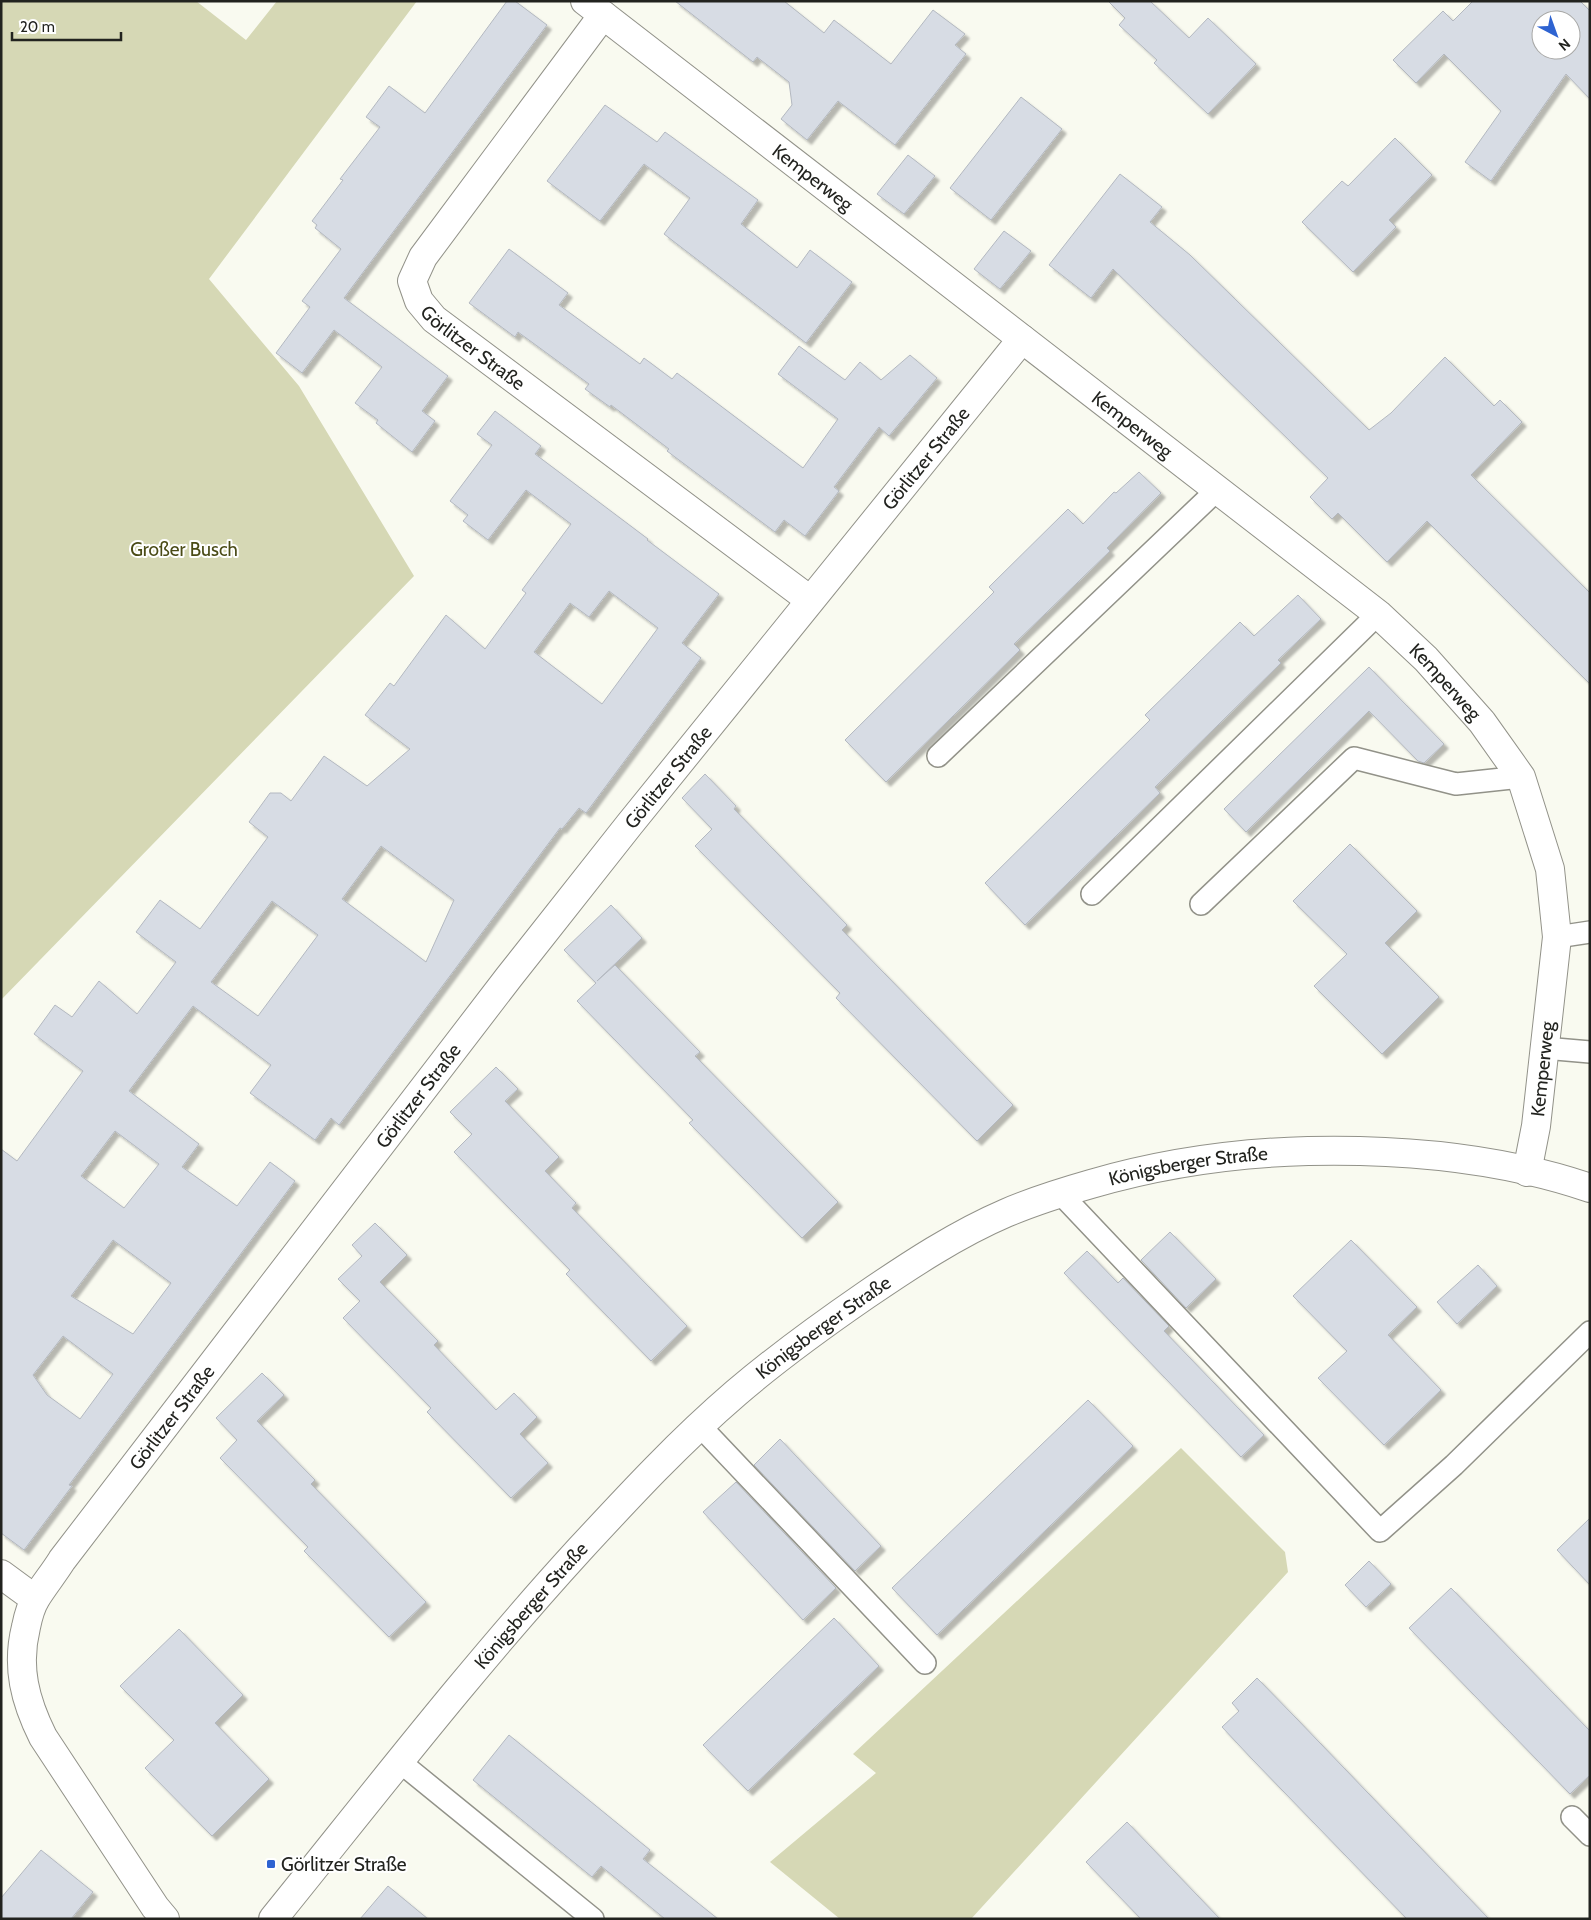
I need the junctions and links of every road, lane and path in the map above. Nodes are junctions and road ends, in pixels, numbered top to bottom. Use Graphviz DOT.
graph roads {
  1 [pos="594,8"];
  2 [pos="1022,339"];
  3 [pos="1218,489"];
  4 [pos="810,600"];
  5 [pos="1378,614"];
  6 [pos="938,756"];
  7 [pos="1521,777"];
  8 [pos="1092,894"];
  9 [pos="1201,904"];
  10 [pos="1590,932"];
  11 [pos="1556,937"];
  12 [pos="1544,1048"];
  13 [pos="1590,1052"];
  14 [pos="1527,1172"];
  15 [pos="1590,1188"];
  16 [pos="1060,1193"];
  17 [pos="1590,1332"];
  18 [pos="700,1426"];
  19 [pos="1,1574"];
  20 [pos="35,1600"];
  21 [pos="924,1663"];
  22 [pos="400,1762"];
  23 [pos="1572,1817"];
  24 [pos="1590,1835"];
  25 [pos="276,1918"];
  26 [pos="165,1919"];
  27 [pos="593,1919"];
  1 -- 2 [label="street, Kemperweg"];
  1 -- 4 [label="street, Görlitzer Straße"];
  2 -- 3 [label="street, Kemperweg"];
  2 -- 4 [label="street, Görlitzer Straße"];
  3 -- 5 [label="street, Kemperweg"];
  3 -- 6 [label="lane"];
  4 -- 20 [label="street, Görlitzer Straße"];
  5 -- 7 [label="street, Kemperweg"];
  5 -- 8 [label="lane"];
  7 -- 9 [label="lane"];
  7 -- 11 [label="street, Kemperweg"];
  10 -- 11 [label="lane"];
  11 -- 12 [label="street, Kemperweg"];
  12 -- 13 [label="lane"];
  12 -- 14 [label="street, Kemperweg"];
  14 -- 15 [label="street, Königsberger Straße"];
  14 -- 16 [label="street, Königsberger Straße"];
  16 -- 17 [label="lane"];
  16 -- 18 [label="street, Königsberger Straße"];
  18 -- 21 [label="lane"];
  18 -- 22 [label="street, Königsberger Straße"];
  19 -- 20 [label="street"];
  20 -- 26 [label="street, Görlitzer Straße"];
  22 -- 25 [label="street, Königsberger Straße"];
  22 -- 27 [label="lane"];
  23 -- 24 [label="lane"];
}
